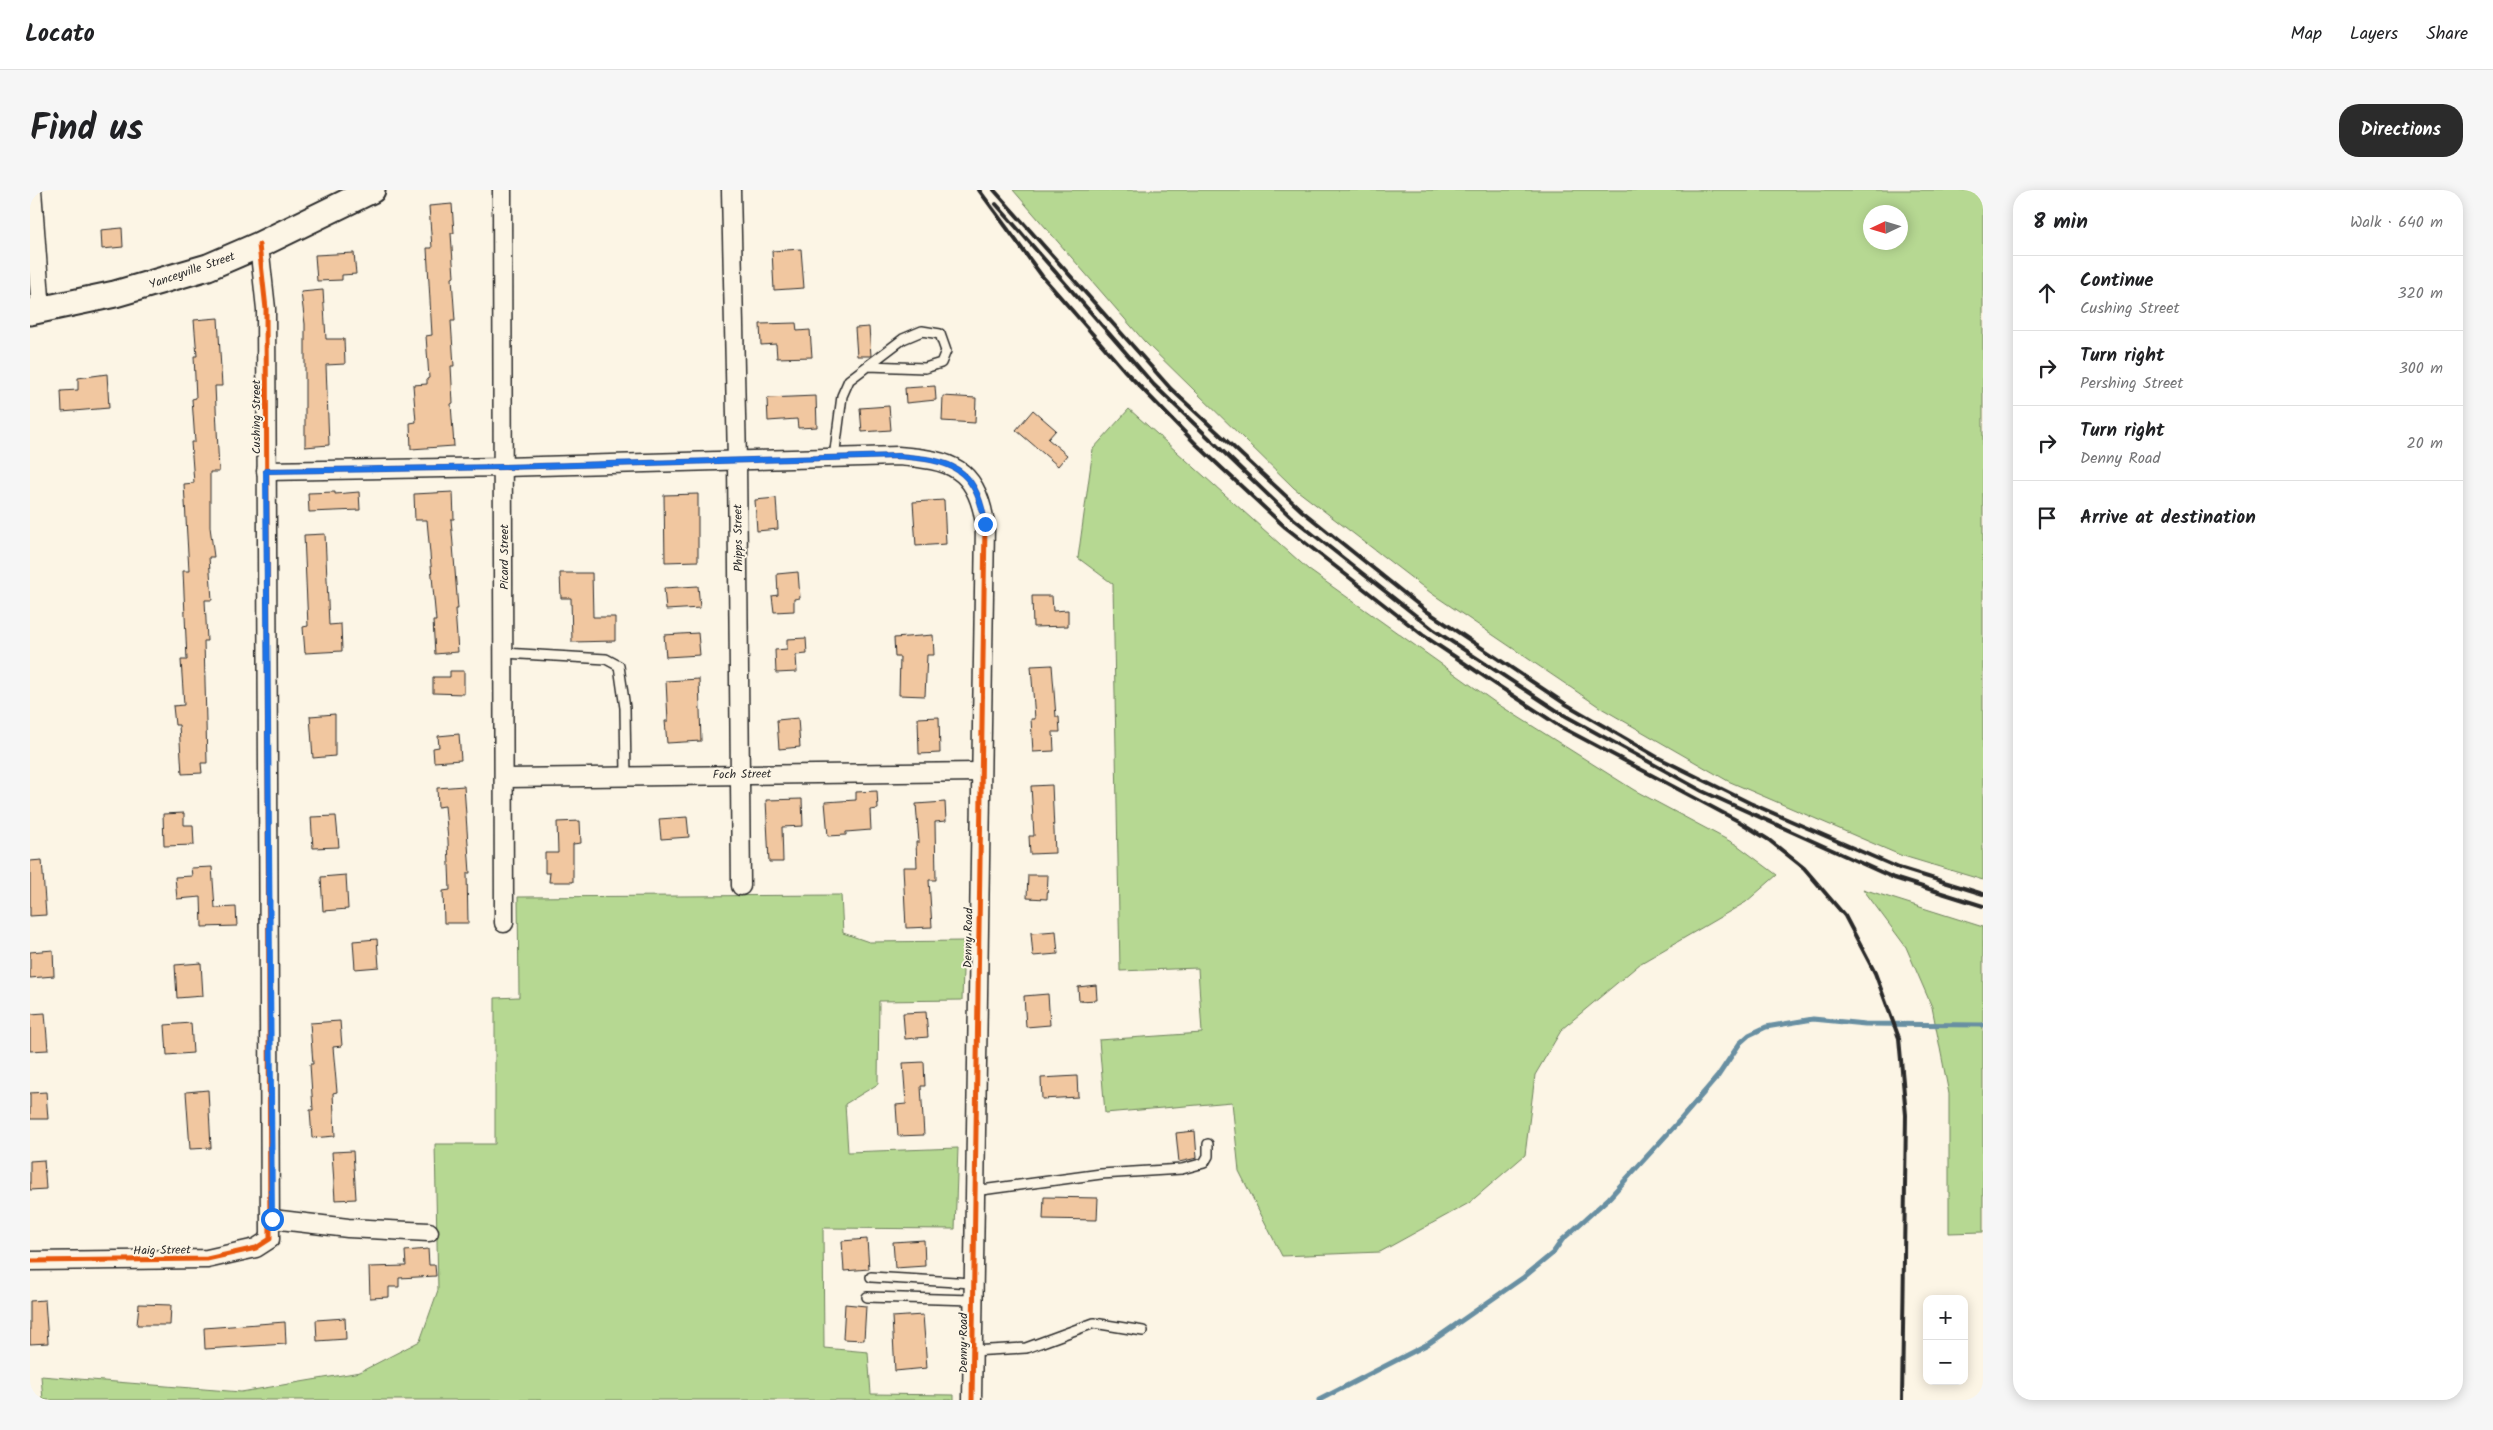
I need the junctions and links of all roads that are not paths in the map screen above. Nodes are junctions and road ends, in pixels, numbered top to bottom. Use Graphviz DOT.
graph roads {
  1 [pos="32,190"];
  2 [pos="372,190"];
  3 [pos="502,190"];
  4 [pos="731,190"];
  5 [pos="31,208"];
  6 [pos="259,245"];
  7 [pos="35,311"];
  8 [pos="868,366"];
  9 [pos="834,458"];
  10 [pos="737,461"];
  11 [pos="504,467"];
  12 [pos="266,471"];
  13 [pos="504,653"];
  14 [pos="980,772"];
  15 [pos="741,774"];
  16 [pos="626,776"];
  17 [pos="505,778"];
  18 [pos="741,886"];
  19 [pos="504,923"];
  20 [pos="1208,1144"];
  21 [pos="974,1191"];
  22 [pos="272,1219"];
  23 [pos="429,1232"];
  24 [pos="30,1261"];
  25 [pos="871,1278"];
  26 [pos="973,1292"];
  27 [pos="867,1297"];
  28 [pos="1142,1332"];
  29 [pos="972,1351"];
  30 [pos="972,1400"];
  1 -- 5 [label="street"];
  2 -- 6 [label="main road, Yanceyville Street"];
  3 -- 11 [label="street, Picard Street"];
  4 -- 10 [label="street, Phipps Street"];
  5 -- 7 [label="street"];
  6 -- 7 [label="main road, Yanceyville Street"];
  6 -- 12 [label="street, Cushing Street"];
  8 -- 8 [label="lane"];
  8 -- 9 [label="lane"];
  9 -- 10 [label="street"];
  9 -- 14 [label="street, Denny Road"];
  10 -- 11 [label="street"];
  10 -- 15 [label="street, Phipps Street"];
  11 -- 12 [label="street"];
  11 -- 13 [label="street, Picard Street"];
  12 -- 22 [label="street, Cushing Street"];
  13 -- 16 [label="lane"];
  13 -- 17 [label="street, Picard Street"];
  14 -- 15 [label="street, Foch Street"];
  14 -- 21 [label="street, Denny Road"];
  15 -- 16 [label="street, Foch Street"];
  15 -- 18 [label="street, Phipps Street"];
  16 -- 17 [label="street, Foch Street"];
  17 -- 19 [label="street, Picard Street"];
  20 -- 21 [label="lane"];
  21 -- 26 [label="street, Denny Road"];
  22 -- 23 [label="street"];
  22 -- 24 [label="street, Haig Street"];
  25 -- 26 [label="lane"];
  26 -- 27 [label="lane"];
  26 -- 29 [label="street, Denny Road"];
  28 -- 29 [label="lane"];
  29 -- 30 [label="street, Denny Road"];
}
